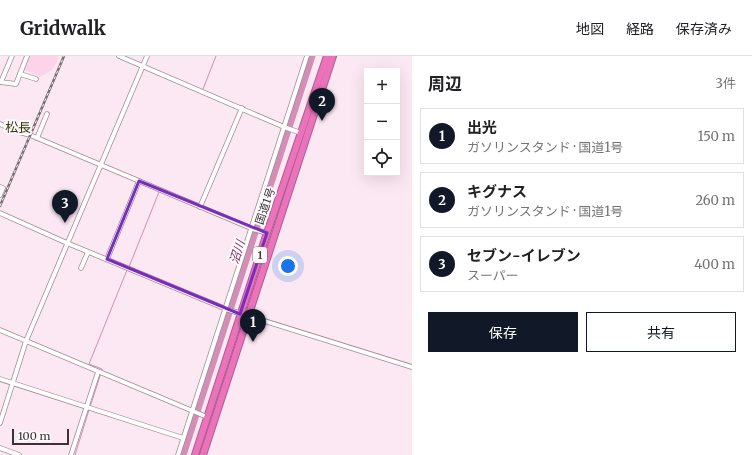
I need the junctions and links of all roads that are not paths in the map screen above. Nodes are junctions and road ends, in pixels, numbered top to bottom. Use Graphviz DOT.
graph roads {
  1 [pos="12,56"];
  2 [pos="27,56"];
  3 [pos="119,56"];
  4 [pos="147,56"];
  5 [pos="307,56"];
  6 [pos="327,56"];
  7 [pos="333,56"];
  8 [pos="143,66"];
  9 [pos="20,74"];
  10 [pos="36,79"];
  11 [pos="1,82"];
  12 [pos="242,108"];
  13 [pos="47,114"];
  14 [pos="0,124"];
  15 [pos="285,127"];
  16 [pos="301,133"];
  17 [pos="37,138"];
  18 [pos="101,164"];
  19 [pos="139,181"];
  20 [pos="0,187"];
  21 [pos="0,195"];
  22 [pos="200,207"];
  23 [pos="0,213"];
  24 [pos="252,229"];
  25 [pos="264,233"];
  26 [pos="67,243"];
  27 [pos="88,252"];
  28 [pos="107,259"];
  29 [pos="81,268"];
  30 [pos="226,309"];
  31 [pos="238,313"];
  32 [pos="248,316"];
  33 [pos="0,330"];
  34 [pos="26,341"];
  35 [pos="412,367"];
  36 [pos="98,372"];
  37 [pos="0,379"];
  38 [pos="13,383"];
  39 [pos="86,407"];
  40 [pos="193,412"];
  41 [pos="204,416"];
  42 [pos="0,423"];
  43 [pos="183,438"];
  44 [pos="0,448"];
  45 [pos="19,455"];
  46 [pos="71,455"];
  47 [pos="178,455"];
  48 [pos="195,455"];
  49 [pos="203,455"];
  1 -- 11 [label="street"];
  2 -- 9 [label="street"];
  3 -- 8 [label="street"];
  4 -- 8 [label="street"];
  5 -- 15 [label="street"];
  6 -- 16 [label="highway, 国道1号 / 1"];
  7 -- 32 [label="highway, 国道1号 / 1"];
  8 -- 12 [label="street"];
  8 -- 18 [label="street"];
  9 -- 10 [label="street"];
  9 -- 11 [label="street"];
  12 -- 15 [label="street"];
  12 -- 22 [label="street"];
  13 -- 17 [label="street"];
  14 -- 17 [label="street"];
  15 -- 16 [label="street"];
  15 -- 24 [label="street"];
  16 -- 25 [label="highway, 国道1号 / 1"];
  17 -- 18 [label="street"];
  18 -- 19 [label="street"];
  18 -- 26 [label="street"];
  19 -- 22 [label="street"];
  19 -- 28 [label="street"];
  20 -- 21 [label="street"];
  22 -- 24 [label="street"];
  23 -- 26 [label="street"];
  24 -- 25 [label="street"];
  24 -- 30 [label="street"];
  25 -- 31 [label="highway, 国道1号 / 1"];
  26 -- 27 [label="street"];
  26 -- 34 [label="street"];
  27 -- 28 [label="street"];
  27 -- 29 [label="street"];
  28 -- 30 [label="street"];
  30 -- 31 [label="street"];
  30 -- 40 [label="street"];
  31 -- 32 [label="street"];
  31 -- 41 [label="highway, 国道1号 / 1"];
  32 -- 35 [label="street"];
  32 -- 49 [label="highway, 国道1号 / 1"];
  33 -- 34 [label="street"];
  34 -- 36 [label="street"];
  34 -- 38 [label="street"];
  36 -- 39 [label="street"];
  36 -- 40 [label="street"];
  37 -- 38 [label="street"];
  38 -- 39 [label="street"];
  38 -- 42 [label="street"];
  39 -- 43 [label="street"];
  39 -- 46 [label="street"];
  40 -- 41 [label="street"];
  40 -- 43 [label="street"];
  41 -- 48 [label="highway, 国道1号 / 1"];
  43 -- 47 [label="street"];
  44 -- 45 [label="street"];
}
